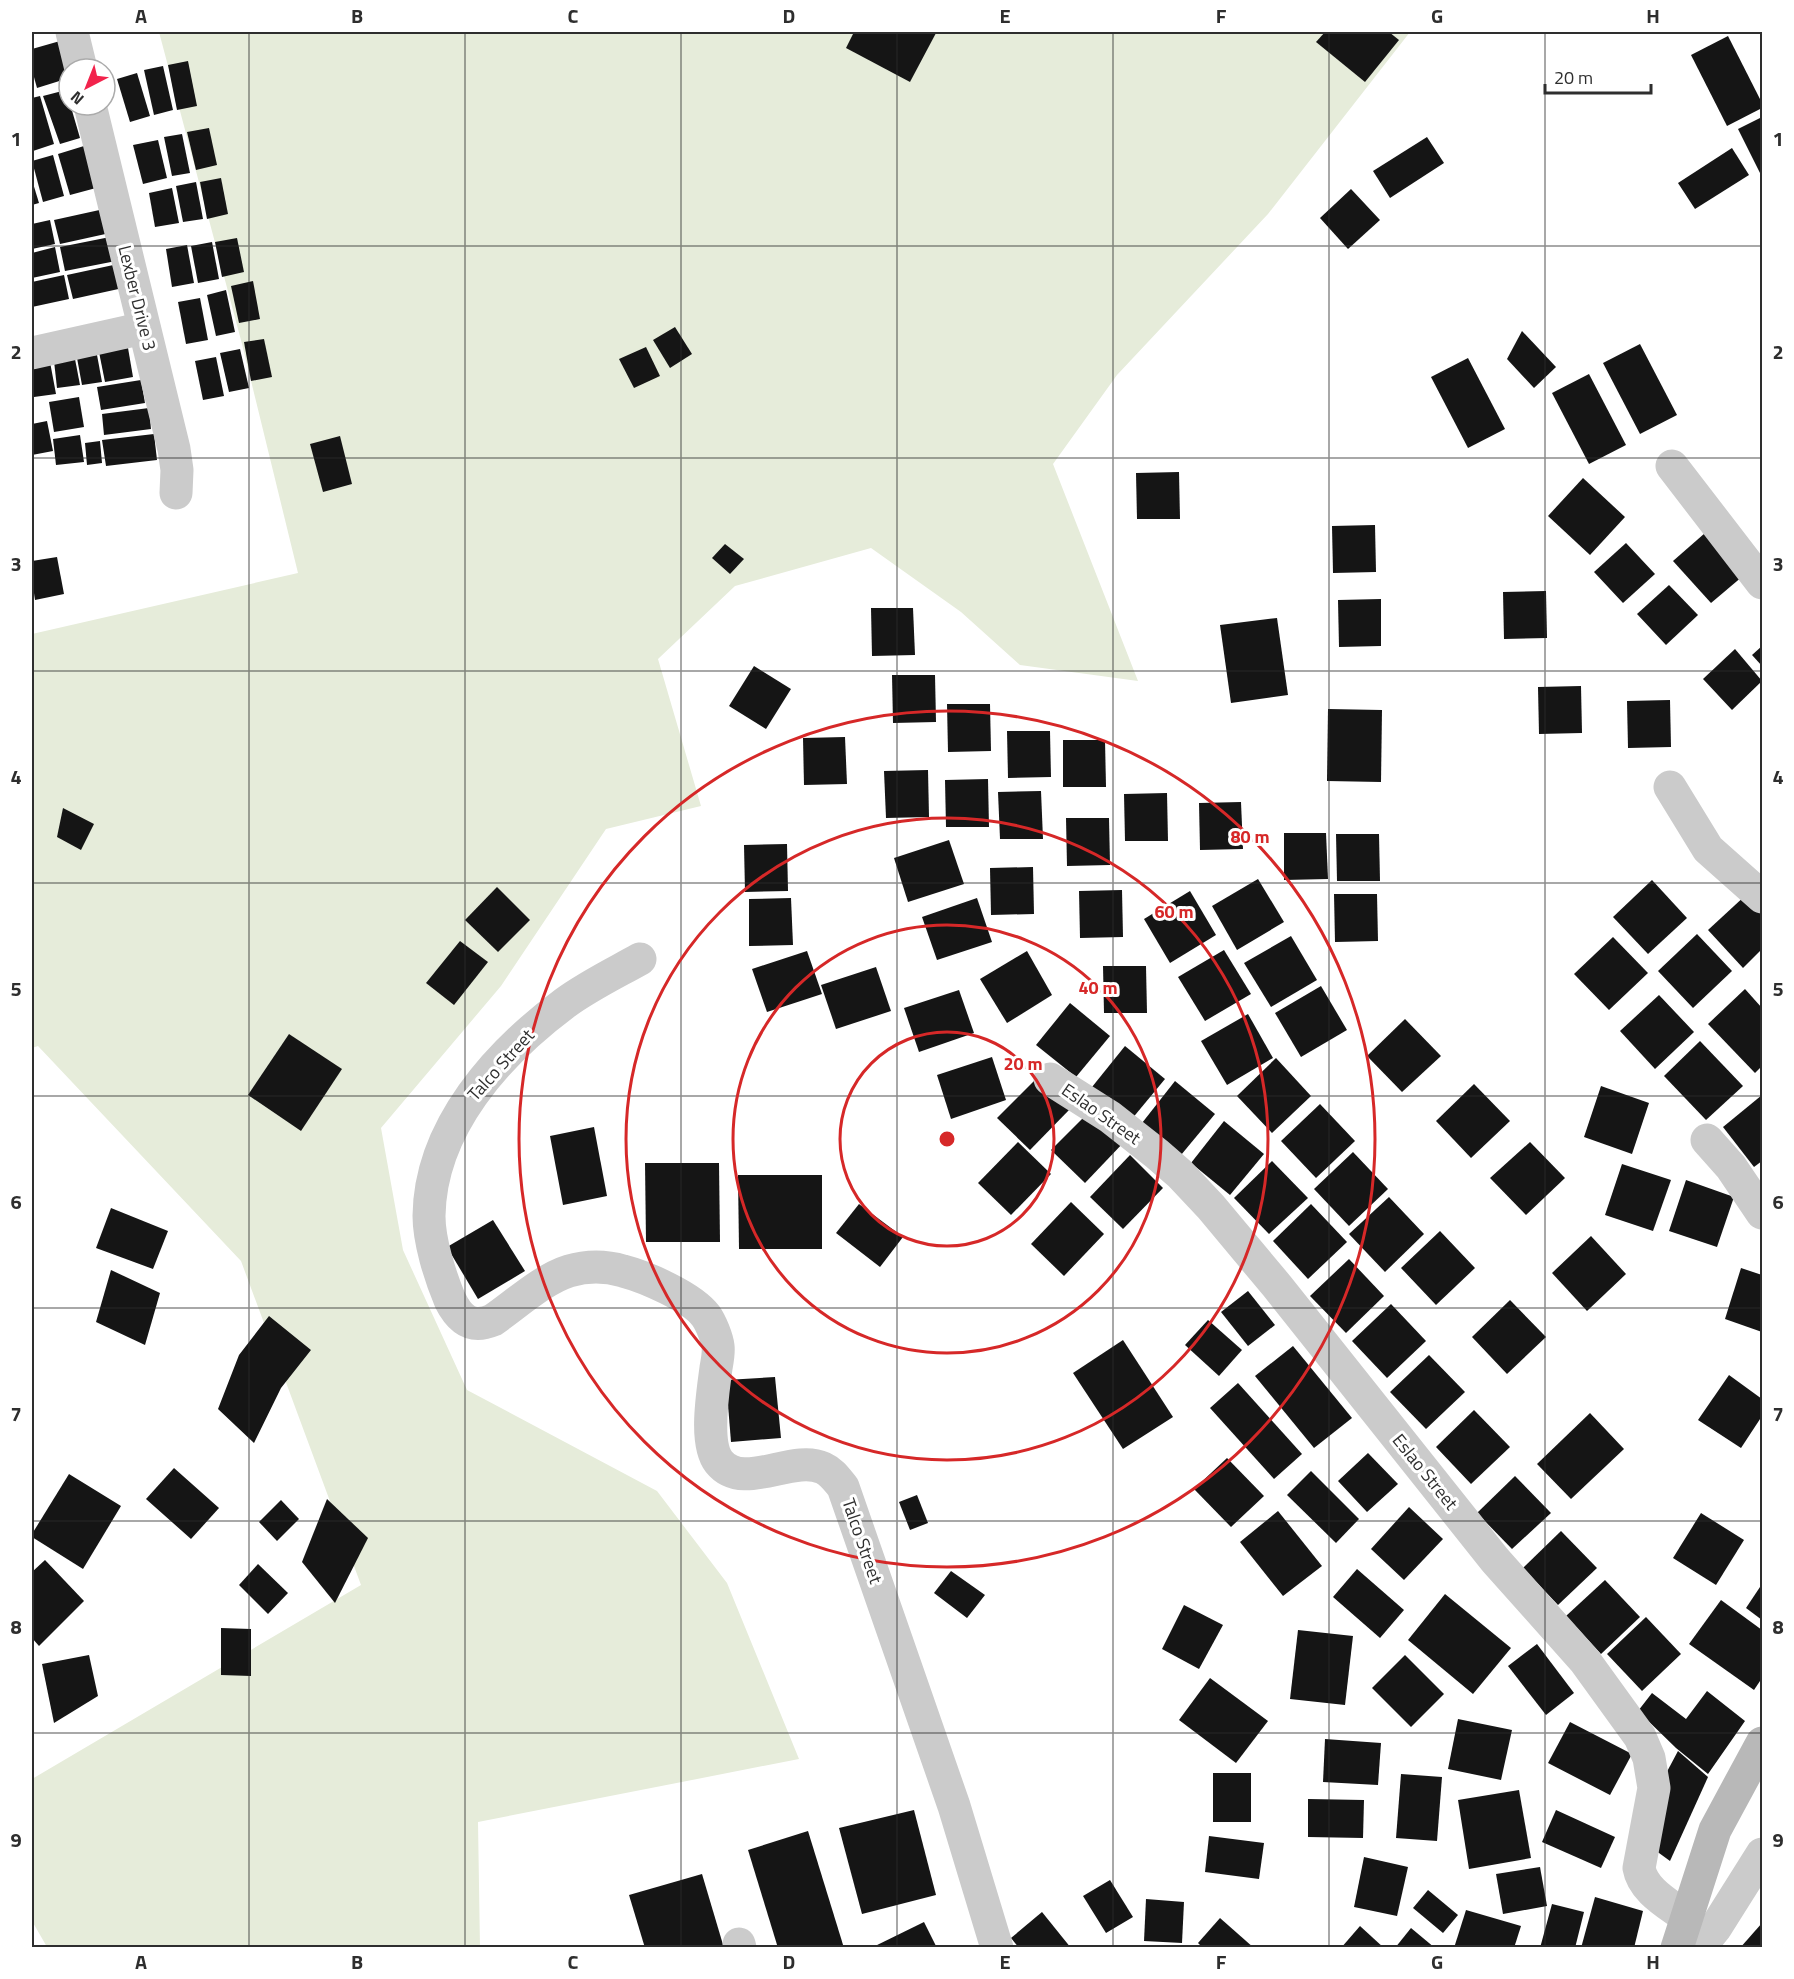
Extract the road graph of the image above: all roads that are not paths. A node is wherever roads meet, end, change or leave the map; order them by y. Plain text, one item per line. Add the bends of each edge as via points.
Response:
1 (72, 32) edge
2 (78, 57) edge
3 (93, 117) edge
4 (144, 328) junction
5 (32, 353) edge
6 (1672, 466) dead end
7 (176, 493) dead end
8 (1762, 583) edge
9 (1670, 786) dead end
10 (1762, 897) edge
11 (640, 959) dead end
12 (1050, 1079) dead end
13 (1707, 1140) dead end
14 (1762, 1213) edge
15 (1762, 1743) edge
16 (1762, 1854) edge
17 (1682, 1932) edge
18 (997, 1947) edge
19 (1699, 1947) edge

1 - 2 street
3 - 4 street, Lexber Drive 3
4 - 5 street
4 - 7 street, Lexber Drive 3 via 174,449
6 - 8 street
9 - 10 street via 1708,849
11 - 18 street, Talco Street via 567,1002 525,1035 479,1085 459,1115 441,1156 431,1191 429,1217 431,1241 450,1299 469,1323 481,1325 555,1276 588,1267 622,1270 678,1293 707,1317 718,1347 710,1412 713,1452 719,1462 740,1475 812,1465 834,1475 843,1487 954,1806
12 - 17 street, Eslao Street via 1157,1154 1211,1207 1495,1560 1585,1661 1640,1737 1649,1758 1654,1788 1639,1868 1641,1877
13 - 14 street
15 - 17 street via 1715,1830
16 - 19 street

